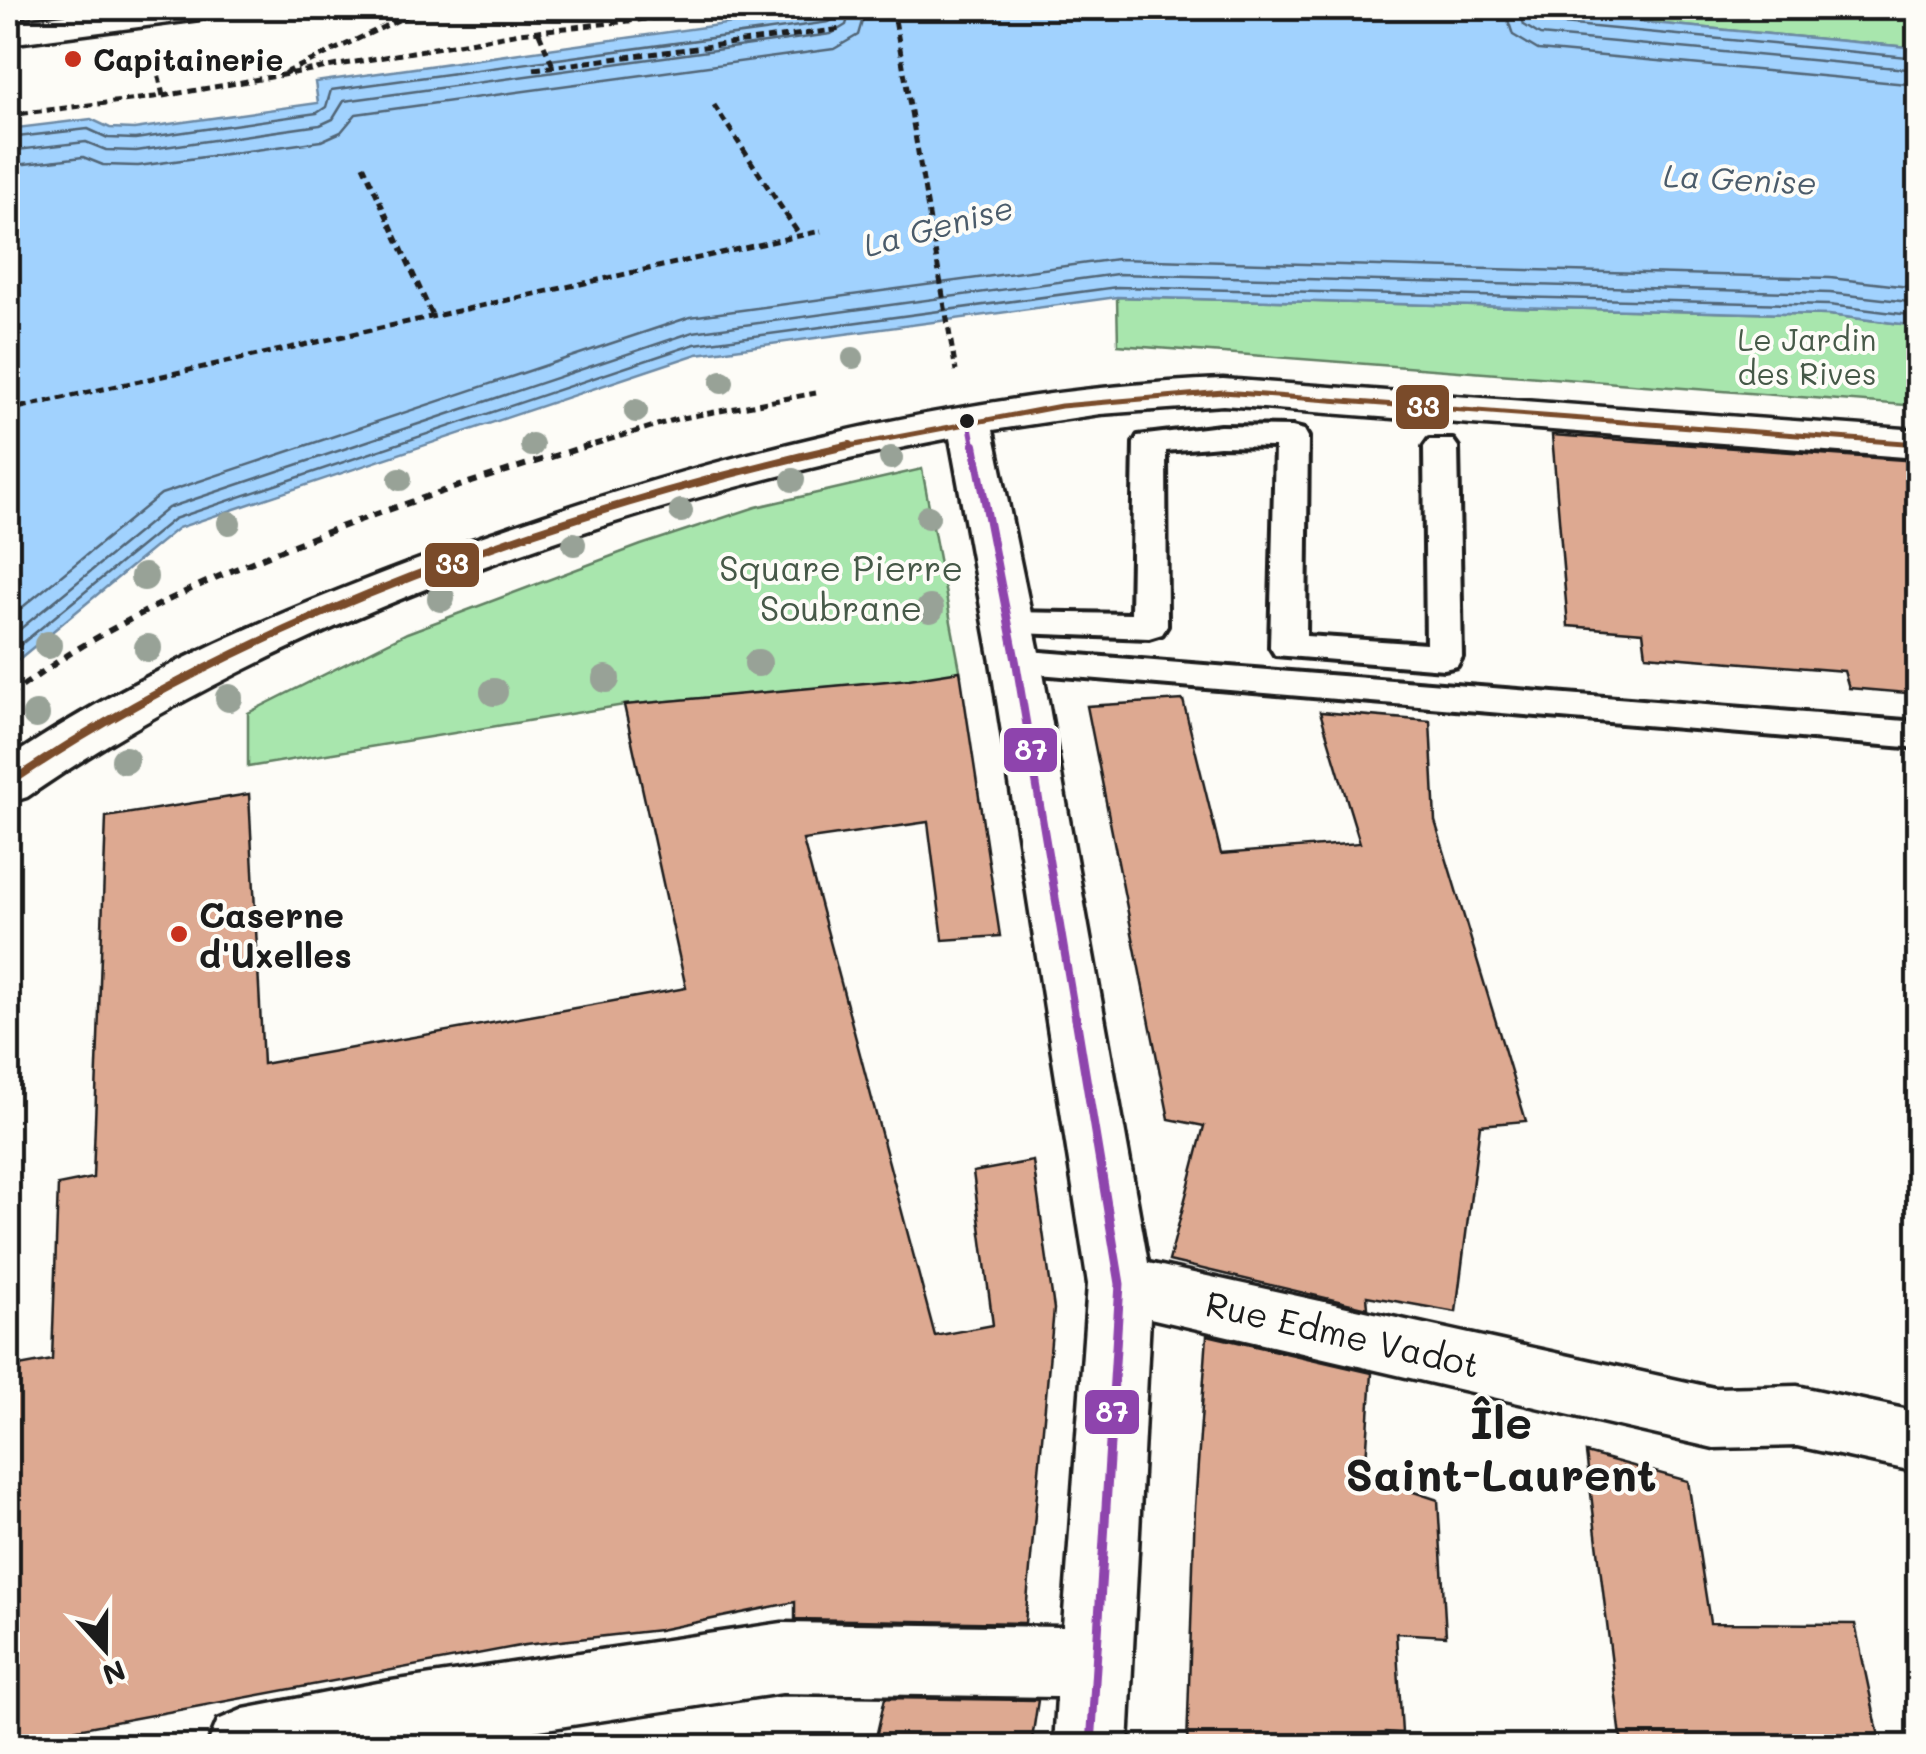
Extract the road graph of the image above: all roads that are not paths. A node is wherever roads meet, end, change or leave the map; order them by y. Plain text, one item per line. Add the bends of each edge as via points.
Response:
1 (200, 8) edge
2 (8, 34) edge
3 (968, 421) junction
4 (1918, 444) edge
5 (1440, 447) dead end
6 (1012, 643) junction
7 (1918, 735) edge
8 (8, 784) edge
9 (1120, 1284) junction
10 (1918, 1442) edge
11 (1094, 1662) junction
12 (244, 1746) edge
13 (1091, 1746) edge

1 - 2 street
3 - 4 street via 1122,396 1223,392
3 - 6 street
3 - 8 street via 755,466 539,531 330,610 198,672
5 - 6 lane via 1444,657 1288,646 1292,437 1150,443 1149,626
6 - 7 lane
6 - 9 street
9 - 10 street, Rue Edme Vadot via 1714,1418 1796,1416
9 - 11 street
11 - 12 street via 782,1658 378,1719
11 - 13 street

